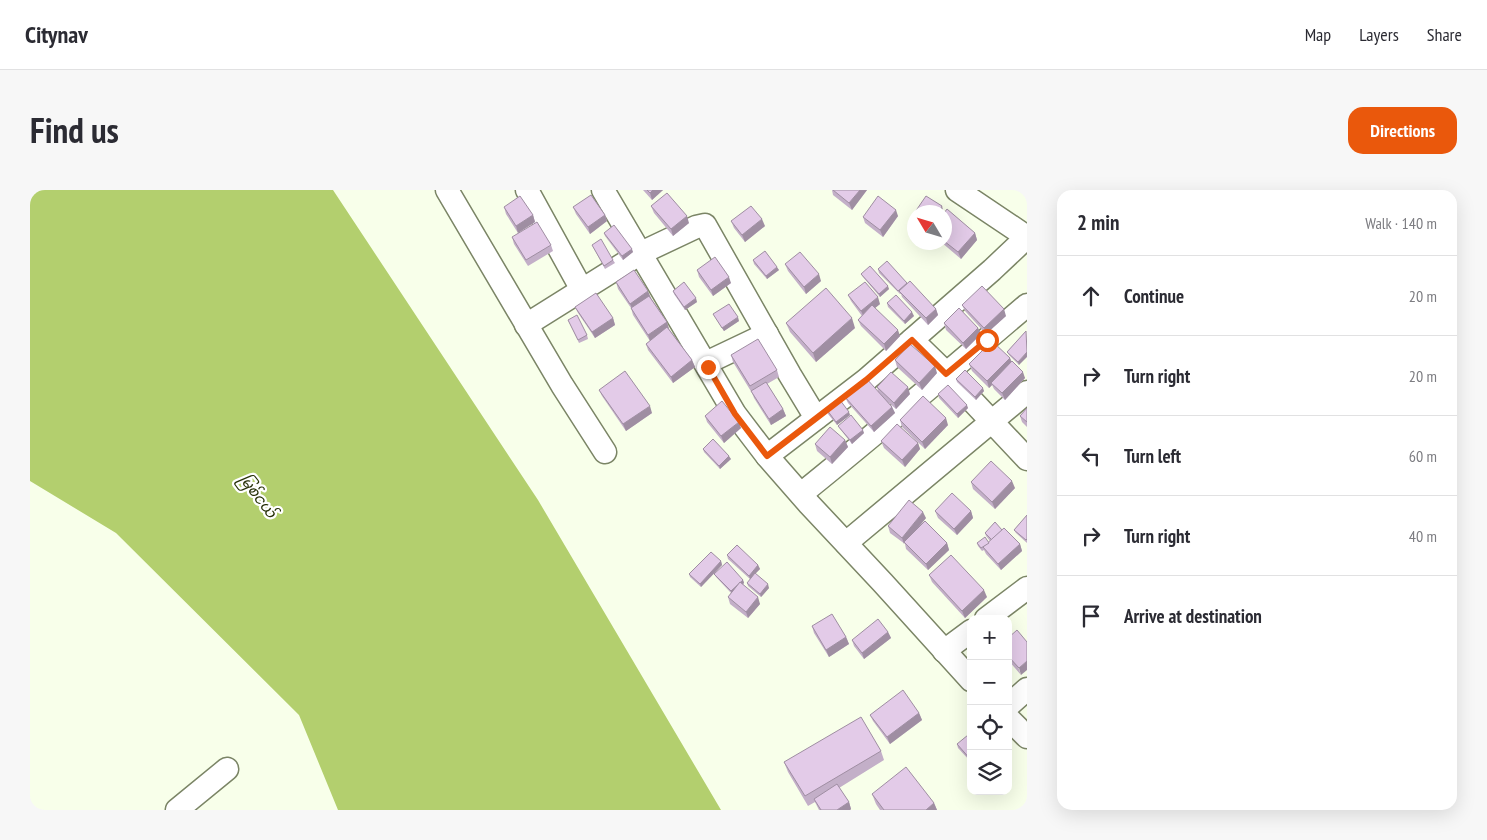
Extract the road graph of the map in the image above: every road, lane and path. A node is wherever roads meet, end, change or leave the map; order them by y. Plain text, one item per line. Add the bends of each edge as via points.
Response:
1 (447, 190) edge
2 (527, 190) edge
3 (603, 190) edge
4 (957, 190) edge
5 (1027, 237) edge
6 (641, 253) junction
7 (582, 290) junction
8 (1027, 305) edge
9 (526, 325) junction
10 (767, 334) junction
11 (912, 340) junction
12 (706, 362) junction
13 (946, 374) junction
14 (1027, 392) edge
15 (816, 418) junction
16 (992, 422) junction
17 (605, 452) dead end
18 (767, 456) junction
19 (1027, 459) edge
20 (801, 494) junction
21 (846, 544) junction
22 (1027, 588) edge
23 (991, 615) edge
24 (967, 633) edge
25 (944, 651) junction
26 (967, 676) edge
27 (1027, 689) edge
28 (1009, 705) edge
29 (1012, 722) edge
30 (1027, 737) edge
31 (227, 768) dead end
32 (177, 810) edge

1 - 9 street
2 - 7 street
3 - 6 street
4 - 5 street
5 - 11 street
6 - 7 street
6 - 10 street via 705,225
6 - 12 street
7 - 9 street
8 - 13 street
9 - 17 street
10 - 12 street
10 - 15 street
11 - 13 street
11 - 15 street
12 - 18 street via 735,414
13 - 16 street
13 - 20 street
14 - 16 street
15 - 18 street
16 - 19 street
16 - 21 street
18 - 20 street
20 - 21 street
21 - 25 street
22 - 23 street
24 - 25 street
25 - 26 street
27 - 28 street
29 - 30 street
31 - 32 street

